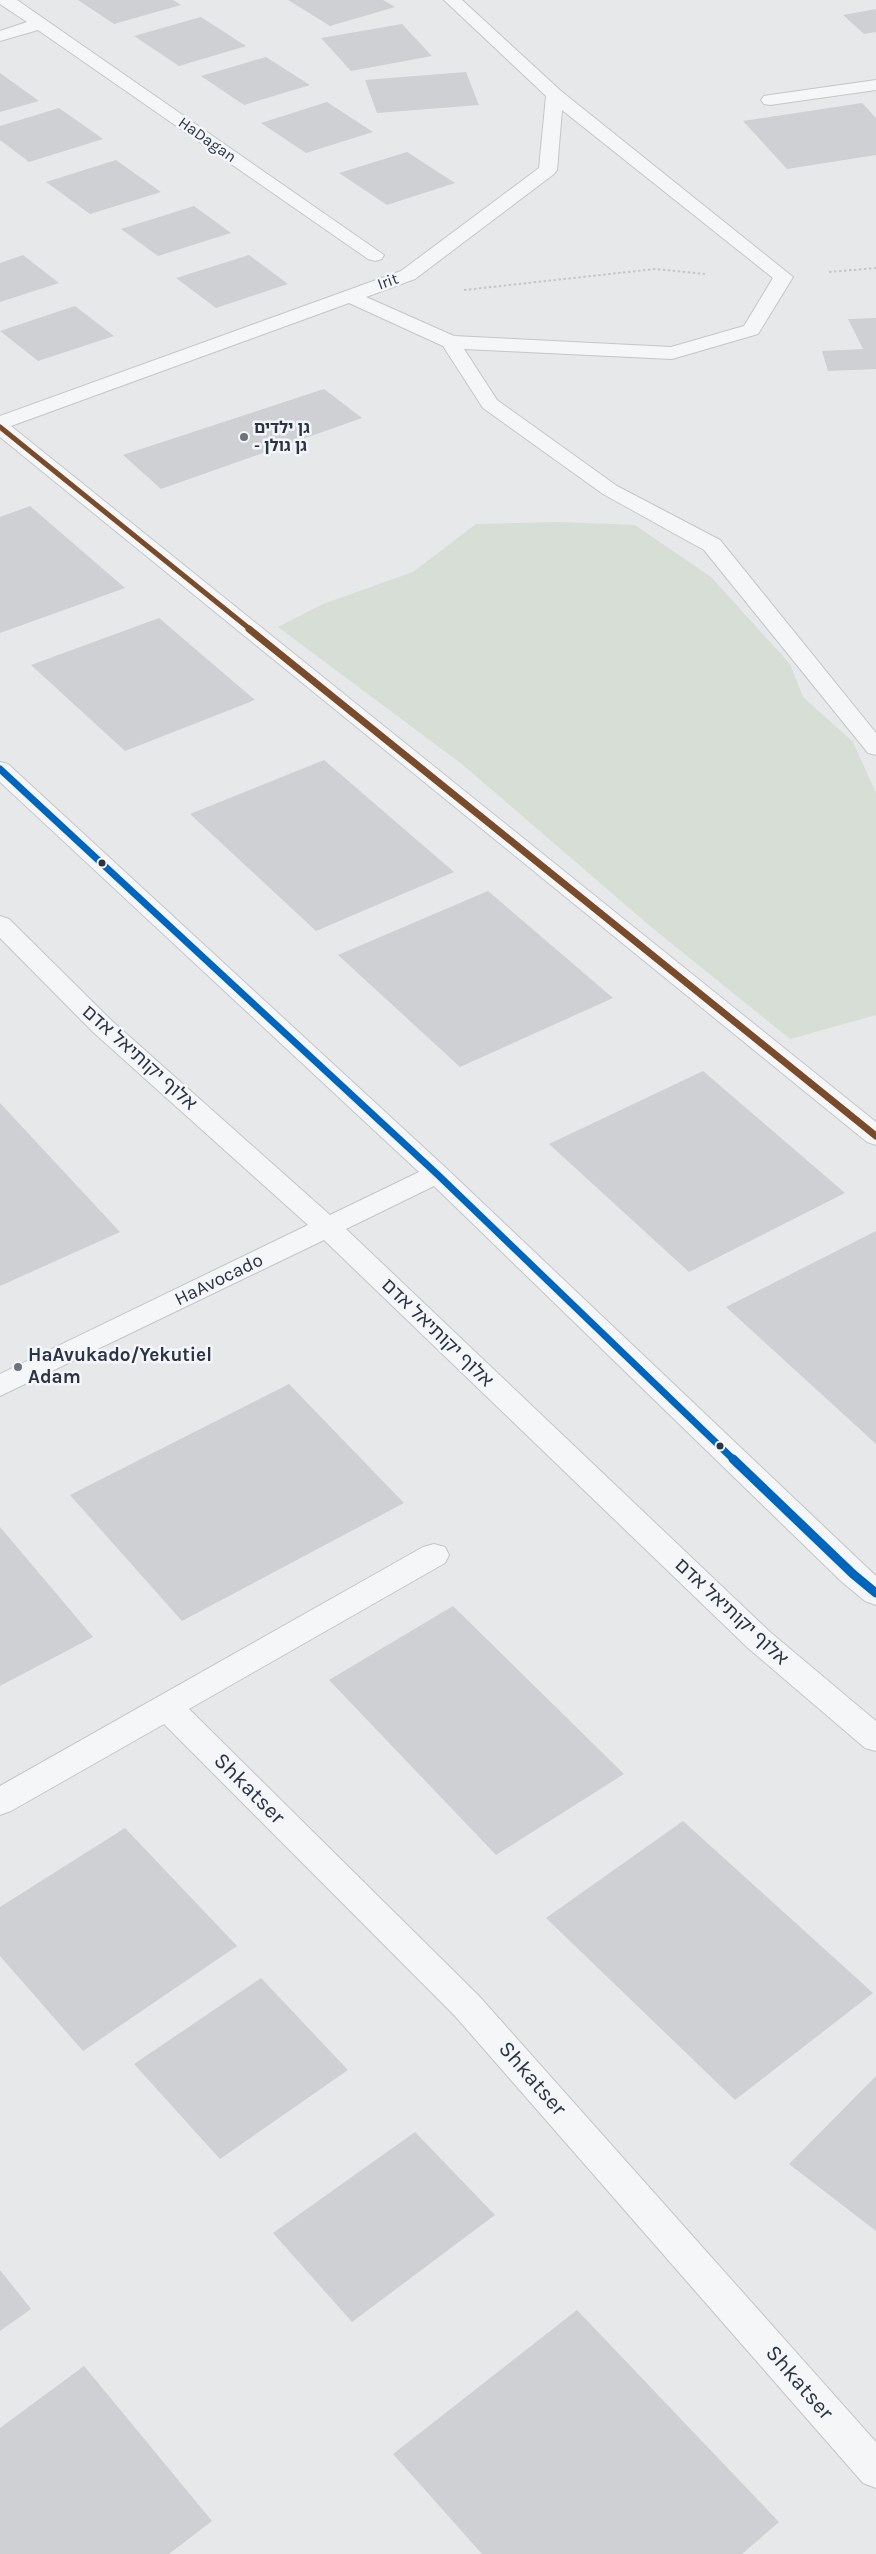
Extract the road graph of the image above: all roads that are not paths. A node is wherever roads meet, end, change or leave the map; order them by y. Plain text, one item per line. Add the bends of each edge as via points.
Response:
1 (6, 0) edge
2 (452, 0) edge
3 (40, 24) junction
4 (0, 36) edge
5 (876, 85) edge
6 (555, 95) junction
7 (770, 100) dead end
8 (375, 255) dead end
9 (349, 296) junction
10 (450, 342) junction
11 (0, 423) edge
12 (0, 427) edge
13 (876, 748) edge
14 (0, 768) edge
15 (0, 924) edge
16 (876, 1136) edge
17 (437, 1174) junction
18 (327, 1228) junction
19 (0, 1386) edge
20 (434, 1555) dead end
21 (876, 1593) edge
22 (167, 1707) junction
23 (876, 1739) edge
24 (0, 1802) edge
25 (876, 2470) edge

1 - 3 street, HaDagan
2 - 6 street
3 - 4 street
3 - 8 street, HaDagan
5 - 7 street
6 - 9 street, Irit via 548,170 408,275
6 - 10 street via 783,277 751,330 672,353
9 - 10 street
9 - 11 street, Irit
10 - 13 street via 490,404 610,490 712,545
12 - 16 street
14 - 17 street
15 - 18 street, אלוף יקותיאל אדם via 102,1026
17 - 18 street, HaAvocado
17 - 21 street
18 - 19 street, HaAvocado
18 - 23 street, אלוף יקותיאל אדם via 759,1640
20 - 22 street
22 - 24 street
22 - 25 street, Shkatser via 468,2006

